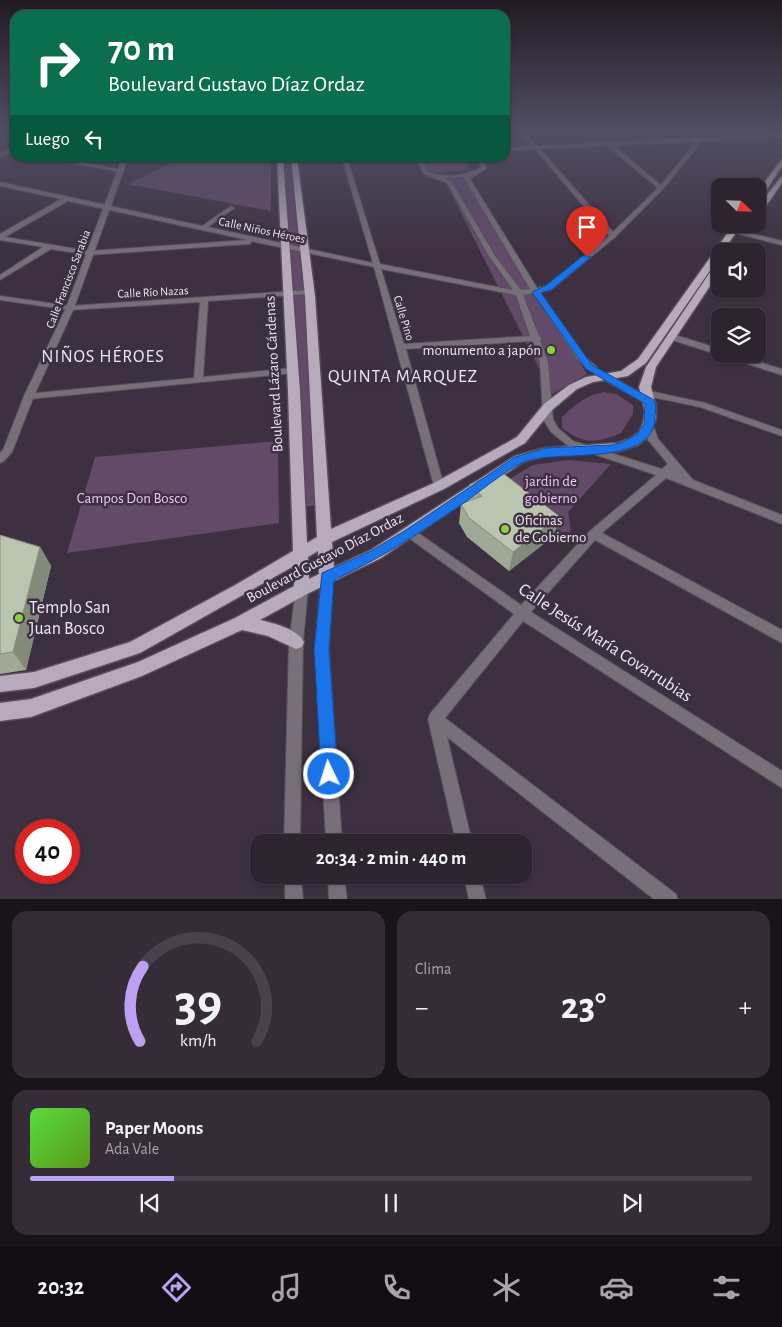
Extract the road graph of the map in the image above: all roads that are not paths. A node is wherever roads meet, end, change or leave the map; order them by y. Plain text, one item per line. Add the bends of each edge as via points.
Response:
1 (120, 171) edge
2 (281, 171) edge
3 (295, 171) edge
4 (349, 171) edge
5 (425, 171) edge
6 (480, 171) edge
7 (557, 171) edge
8 (641, 171) edge
9 (675, 171) edge
10 (775, 171) edge
11 (473, 176) junction
12 (435, 177) junction
13 (782, 178) edge
14 (0, 184) edge
15 (766, 184) edge
16 (661, 188) junction
17 (66, 199) junction
18 (766, 200) edge
19 (107, 208) junction
20 (231, 208) dead end
21 (202, 229) junction
22 (735, 233) edge
23 (753, 233) edge
24 (613, 236) junction
25 (0, 238) edge
26 (263, 241) junction
27 (782, 243) edge
28 (50, 246) junction
29 (285, 246) junction
30 (304, 250) junction
31 (88, 253) junction
32 (377, 266) junction
33 (0, 278) edge
34 (711, 278) edge
35 (308, 292) junction
36 (536, 292) junction
37 (519, 293) junction
38 (288, 294) junction
39 (0, 298) edge
40 (204, 300) junction
41 (70, 308) junction
42 (672, 337) junction
43 (537, 338) junction
44 (401, 347) junction
45 (711, 349) edge
46 (754, 363) edge
47 (292, 371) junction
48 (782, 372) edge
49 (604, 377) junction
50 (198, 380) junction
51 (29, 396) junction
52 (648, 398) junction
53 (548, 406) junction
54 (649, 424) junction
55 (782, 433) edge
56 (592, 449) junction
57 (0, 459) edge
58 (674, 464) junction
59 (664, 473) junction
60 (690, 482) junction
61 (438, 486) junction
62 (782, 520) edge
63 (410, 533) junction
64 (594, 534) junction
65 (325, 539) junction
66 (300, 555) junction
67 (327, 577) junction
68 (302, 589) junction
69 (522, 613) junction
70 (241, 623) junction
71 (782, 637) edge
72 (296, 642) junction
73 (0, 684) edge
74 (0, 712) edge
75 (435, 719) junction
76 (782, 780) edge
77 (292, 834) edge
78 (334, 834) edge
79 (462, 834) edge
80 (293, 884) edge
81 (337, 884) edge
82 (474, 884) edge
83 (294, 899) edge
84 (338, 899) edge
85 (478, 899) edge
86 (669, 899) edge

1 - 19 street, Calle Francisco Sarabia
2 - 29 main road, Boulevard Lázaro Cárdenas
3 - 30 main road
4 - 32 street, Calle Pino
5 - 12 street
6 - 11 street
7 - 24 street
8 - 16 street
9 - 16 street
10 - 15 main road
11 - 12 street
11 - 36 street via 467,178
12 - 37 street via 449,182 492,256
13 - 18 main road
14 - 17 street, Calle Niños Héroes
16 - 24 street
17 - 19 street, Calle Niños Héroes
17 - 25 street
19 - 21 street, Calle Niños Héroes
19 - 31 street, Calle Francisco Sarabia
20 - 21 street
21 - 26 street, Calle Niños Héroes
22 - 49 main road, Boulevard Gustavo Díaz Ordaz via 642,361 624,374
23 - 27 street
24 - 36 street via 548,288
25 - 28 street
26 - 29 street, Calle Niños Héroes
26 - 31 street
28 - 31 street
28 - 33 street
29 - 30 street, Calle Niños Héroes
29 - 38 main road, Boulevard Lázaro Cárdenas
30 - 32 street, Calle Niños Héroes
30 - 35 main road
31 - 41 street, Calle Francisco Sarabia
32 - 37 street, Calle Niños Héroes
32 - 44 street, Calle Pino
34 - 42 main road
35 - 38 street, Calle Río Nazas
35 - 65 main road
36 - 37 street, Calle Niños Héroes
36 - 49 street via 589,367
37 - 43 street
38 - 40 street, Calle Río Nazas
38 - 47 main road, Boulevard Lázaro Cárdenas
39 - 41 street, Calle Río Nazas
40 - 41 street, Calle Río Nazas
40 - 50 street
41 - 51 street, Calle Francisco Sarabia
42 - 45 street
42 - 52 main road via 646,379
43 - 44 street
43 - 53 street via 544,362
44 - 61 street, Calle Pino
46 - 48 street
47 - 50 street
47 - 66 main road, Boulevard Lázaro Cárdenas
49 - 52 street
49 - 53 main road, Boulevard Gustavo Díaz Ordaz via 573,387
50 - 51 street
51 - 57 street, Calle Francisco Sarabia via 7,452
52 - 54 main road
52 - 55 street via 702,405
53 - 56 street via 548,419 554,430 570,443
53 - 61 main road, Boulevard Gustavo Díaz Ordaz via 521,440
54 - 56 main road, Boulevard Gustavo Díaz Ordaz via 641,436 627,445
54 - 58 street via 653,440
56 - 59 street
56 - 63 main road, Boulevard Gustavo Díaz Ordaz via 546,452 520,459
58 - 59 street
58 - 60 street
59 - 60 street
59 - 64 street
60 - 62 street
61 - 65 main road, Boulevard Gustavo Díaz Ordaz
63 - 67 main road, Boulevard Gustavo Díaz Ordaz via 376,554
63 - 69 street, Calle Jesús María Covarrubias
64 - 69 street
64 - 71 street
65 - 66 main road, Boulevard Gustavo Díaz Ordaz
65 - 67 main road
66 - 68 main road, Boulevard Lázaro Cárdenas
66 - 73 main road, Boulevard Gustavo Díaz Ordaz via 134,648 34,680
67 - 68 main road, Boulevard Gustavo Díaz Ordaz
67 - 78 street via 322,649
68 - 70 main road, Boulevard Gustavo Díaz Ordaz
68 - 72 street
69 - 75 street
69 - 76 street, Calle Jesús María Covarrubias
70 - 72 main road via 271,630
70 - 74 main road, Boulevard Gustavo Díaz Ordaz via 142,668 31,708
72 - 77 street
75 - 79 street
75 - 86 street
80 - 83 street
81 - 84 street
82 - 85 street

